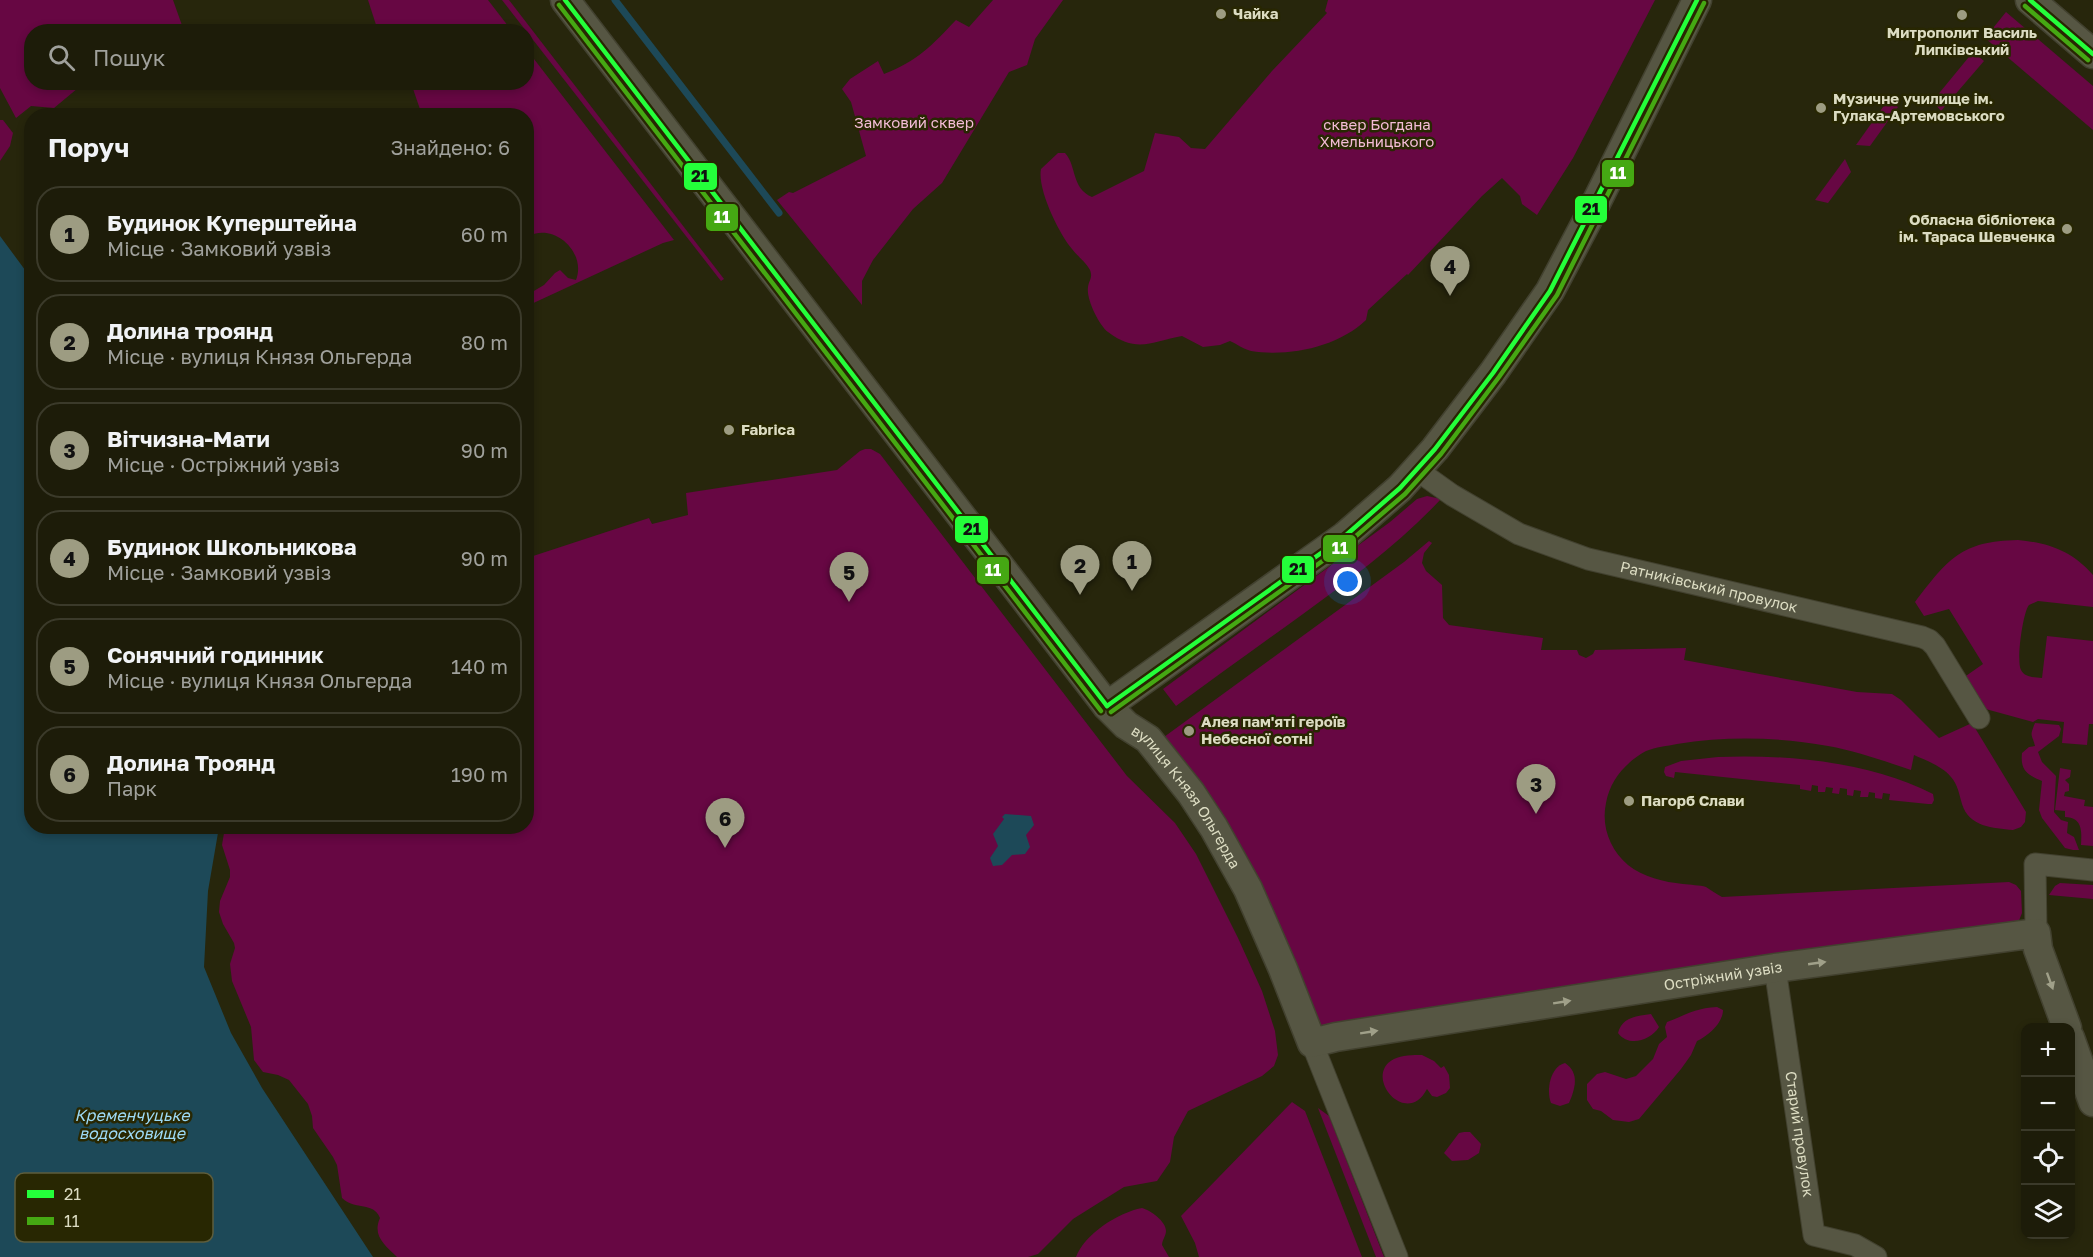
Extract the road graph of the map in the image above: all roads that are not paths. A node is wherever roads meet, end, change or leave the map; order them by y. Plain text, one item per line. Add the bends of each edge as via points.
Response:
1 (565, 0) edge
2 (1697, 0) edge
3 (2030, 0) edge
4 (2093, 54) edge
5 (1417, 470) junction
6 (1107, 706) junction
7 (1979, 718) dead end
8 (2093, 870) edge
9 (2036, 933) junction
10 (1775, 968) junction
11 (2065, 1023) edge
12 (1312, 1043) junction
13 (2075, 1052) edge
14 (2093, 1102) edge
15 (1397, 1257) edge
16 (1876, 1257) edge

1 - 6 main road, вулиця Князя Ольгерда
2 - 5 main road via 1550,291
3 - 4 main road
5 - 6 main road via 1345,536
5 - 7 street, Ратниківський провулок via 1519,534 1588,560 1929,640
6 - 12 main road, вулиця Князя Ольгерда via 1126,725 1149,739 1214,828 1248,889
8 - 9 street via 2035,864
10 -> 9 main road, Остріжний узвіз
9 -> 11 main road
12 -> 10 main road, Остріжний узвіз
10 - 16 street, Старий провулок via 1814,1235 1855,1245
12 - 15 street, вулиця Князя Ольгерда
13 - 14 main road

